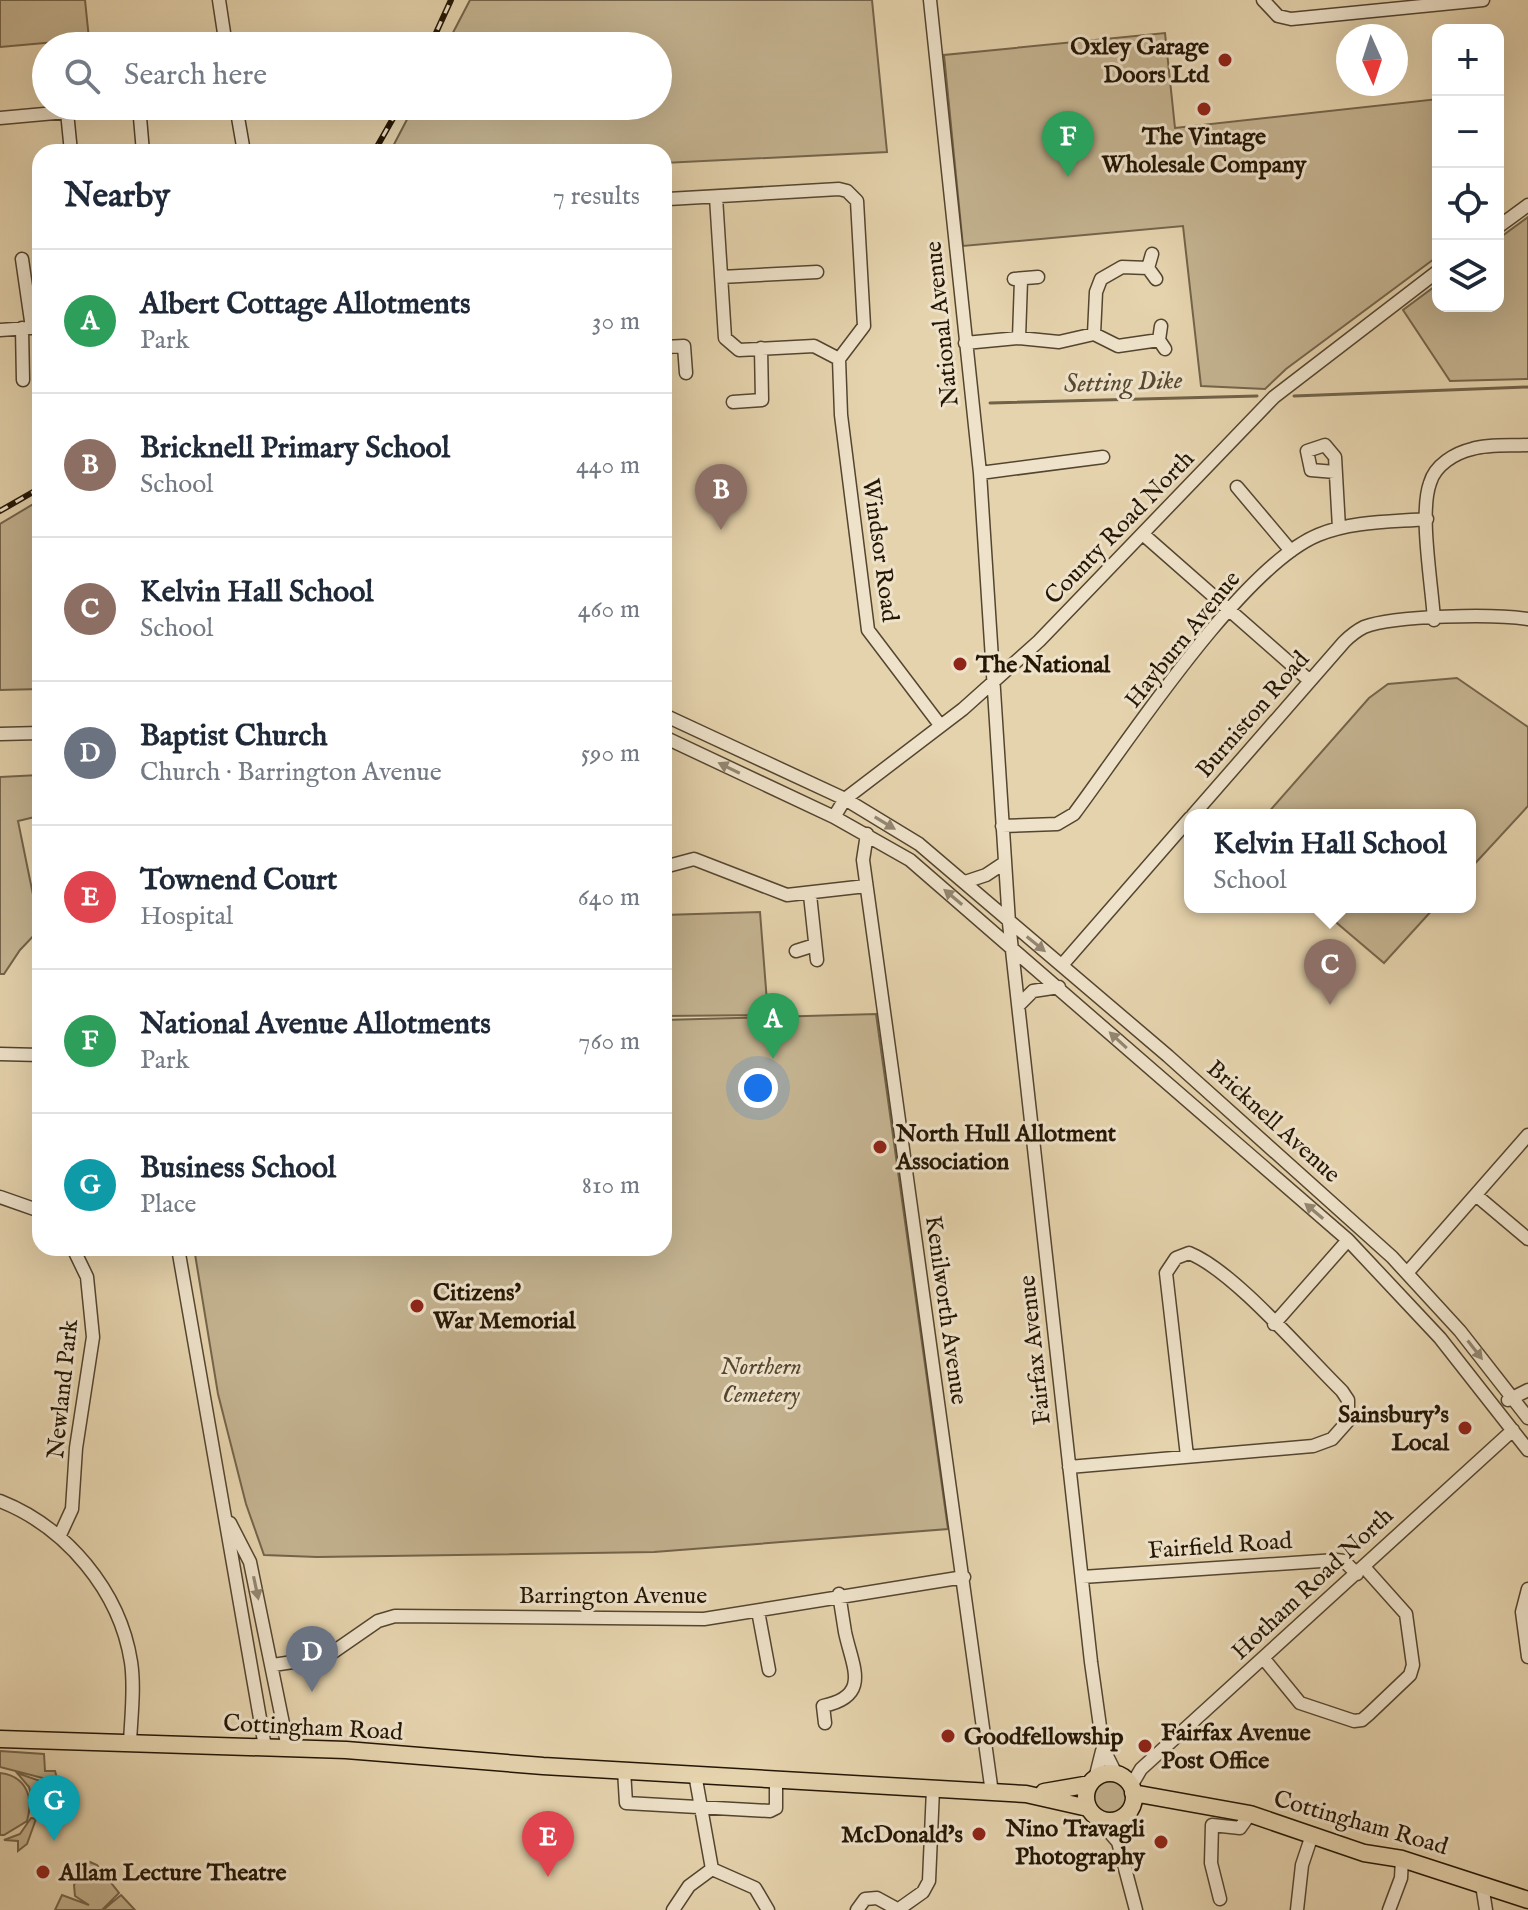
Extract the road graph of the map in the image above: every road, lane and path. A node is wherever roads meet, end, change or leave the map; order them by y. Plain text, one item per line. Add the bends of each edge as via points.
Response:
1 (219, 0) edge
2 (930, 0) edge
3 (1263, 0) edge
4 (1483, 0) edge
5 (224, 32) edge
6 (32, 115) edge
7 (0, 118) edge
8 (68, 120) edge
9 (140, 120) edge
10 (238, 120) edge
11 (70, 144) edge
12 (142, 144) edge
13 (243, 144) edge
14 (716, 197) junction
15 (672, 199) edge
16 (1528, 205) edge
17 (1504, 223) edge
18 (1152, 254) dead end
19 (22, 259) dead end
20 (817, 272) dead end
21 (1432, 276) edge
22 (721, 277) junction
23 (1038, 277) dead end
24 (31, 328) edge
25 (0, 330) edge
26 (1094, 334) junction
27 (1019, 338) junction
28 (1162, 338) dead end
29 (965, 343) junction
30 (672, 347) edge
31 (761, 348) junction
32 (839, 359) junction
33 (686, 373) dead end
34 (23, 380) dead end
35 (733, 402) dead end
36 (1528, 445) edge
37 (1103, 457) dead end
38 (1335, 472) dead end
39 (980, 473) junction
40 (1237, 487) dead end
41 (1427, 519) junction
42 (1339, 528) junction
43 (1145, 536) junction
44 (1291, 551) junction
45 (1229, 612) junction
46 (1528, 619) edge
47 (1434, 620) junction
48 (993, 644) junction
49 (1013, 664) junction
50 (995, 679) junction
51 (1310, 681) junction
52 (672, 719) edge
53 (940, 725) junction
54 (32, 733) edge
55 (0, 734) edge
56 (672, 741) edge
57 (806, 781) junction
58 (845, 799) junction
59 (798, 801) junction
60 (1198, 809) edge
61 (834, 817) junction
62 (1184, 825) edge
63 (1002, 826) junction
64 (867, 834) junction
65 (919, 844) junction
66 (910, 860) junction
67 (672, 861) edge
68 (1004, 863) junction
69 (965, 882) junction
70 (866, 886) junction
71 (810, 895) junction
72 (1009, 923) junction
73 (815, 945) junction
74 (1012, 948) junction
75 (796, 951) dead end
76 (817, 960) dead end
77 (1062, 965) junction
78 (1059, 987) junction
79 (1019, 1005) junction
80 (0, 1054) edge
81 (32, 1055) edge
82 (1528, 1135) edge
83 (1293, 1169) junction
84 (1281, 1183) junction
85 (1477, 1196) junction
86 (0, 1197) edge
87 (32, 1208) edge
88 (1528, 1239) edge
89 (1348, 1240) junction
90 (77, 1256) edge
91 (179, 1256) edge
92 (1407, 1273) junction
93 (1274, 1324) junction
94 (1528, 1390) edge
95 (1512, 1397) junction
96 (1496, 1409) junction
97 (1528, 1418) edge
98 (1513, 1430) junction
99 (1527, 1447) edge
100 (1187, 1456) junction
101 (1069, 1467) junction
102 (0, 1501) edge
103 (227, 1516) junction
104 (60, 1535) junction
105 (1360, 1570) junction
106 (964, 1577) junction
107 (1082, 1577) junction
108 (1528, 1589) edge
109 (839, 1594) junction
110 (758, 1611) junction
111 (1528, 1657) edge
112 (1264, 1659) junction
113 (273, 1665) junction
114 (769, 1670) dead end
115 (825, 1723) dead end
116 (0, 1739) edge
117 (130, 1743) junction
118 (265, 1747) junction
119 (288, 1748) junction
120 (1103, 1748) junction
121 (624, 1770) junction
122 (695, 1774) junction
123 (776, 1780) junction
124 (1092, 1782) junction
125 (933, 1789) junction
126 (992, 1793) junction
127 (1126, 1793) junction
128 (1026, 1794) junction
129 (699, 1808) junction
130 (1093, 1813) junction
131 (1250, 1814) junction
132 (1312, 1835) junction
133 (1118, 1842) junction
134 (1402, 1859) junction
135 (712, 1869) junction
136 (1482, 1885) junction
137 (1528, 1898) edge
138 (1220, 1899) dead end
139 (673, 1910) edge
140 (768, 1910) edge
141 (857, 1910) edge
142 (899, 1910) edge
143 (1136, 1910) edge
144 (1297, 1910) edge
145 (1389, 1910) edge
146 (1486, 1910) edge

1 - 5 street
2 - 29 street, National Avenue
3 - 4 street via 1278,16 1291,19
6 - 7 street
8 - 11 street
9 - 12 street
10 - 13 street
14 - 15 street
14 - 22 street
14 - 32 street via 839,189 860,193 864,326
16 - 17 street
18 - 26 street via 1152,274 1122,267 1101,279
19 - 24 street
20 - 22 street
21 - 43 street, County Road North via 1274,397
22 - 31 street via 725,338 739,350
23 - 27 street via 1018,279
24 - 25 street
24 - 34 street
26 - 27 street via 1059,342
26 - 28 street via 1118,346
27 - 29 street
29 - 39 street, National Avenue
30 - 33 street via 684,346
31 - 32 street via 814,346
31 - 35 street via 762,400
32 - 53 street, Windsor Road via 868,630
36 - 41 street via 1455,454 1430,480
37 - 39 street
38 - 42 street
39 - 48 street, National Avenue
40 - 44 street
41 - 42 street, Hayburn Avenue
41 - 47 street
42 - 44 street, Hayburn Avenue
43 - 45 street
43 - 49 street, County Road North
44 - 45 street, Hayburn Avenue
45 - 51 street
45 - 63 street, Hayburn Avenue via 1074,814 1057,824
46 - 47 street
47 - 51 street, Burniston Road via 1363,628
48 - 49 street
48 - 50 street, National Avenue
49 - 50 street, County Road North
50 - 53 street, County Road North
50 - 63 street, National Avenue
51 - 60 street, Burniston Road
52 - 57 street, Bricknell Avenue
53 - 58 street, County Road North
54 - 55 street
59 -> 56 street, Bricknell Avenue
57 - 58 street, Bricknell Avenue
57 - 59 street
58 - 61 street, County Road North
58 -> 65 street, Bricknell Avenue
59 - 61 street, Bricknell Avenue
61 - 64 street, Bricknell Avenue
62 - 77 street, Burniston Road
63 - 68 street, National Avenue
64 - 66 street, Bricknell Avenue
64 - 70 street, Kenilworth Avenue
65 - 66 street
65 - 69 street, Bricknell Avenue
74 -> 66 street, Bricknell Avenue
67 - 71 street via 684,852 787,895
68 - 69 street
68 - 72 street, National Avenue
69 - 72 street, Bricknell Avenue
70 - 71 street
70 - 106 street, Kenilworth Avenue
71 - 73 street
72 - 74 street, National Avenue
72 -> 77 street, Bricknell Avenue
73 - 75 street
73 - 76 street
74 - 78 street, Bricknell Avenue
74 - 79 street, Fairfax Avenue
77 - 83 street, Bricknell Avenue
78 - 79 street via 1033,991
84 -> 78 street, Bricknell Avenue
79 - 101 street, Fairfax Avenue
80 - 81 street
82 - 85 street
83 - 84 street
83 - 92 street, Bricknell Avenue
89 -> 84 street, Bricknell Avenue
85 - 88 street
85 - 92 street
86 - 87 street
89 - 93 street
89 - 96 street, Bricknell Avenue via 1430,1327
90 - 104 street, Newland Park via 87,1277 93,1337 72,1509
91 - 103 street
92 -> 95 street, Bricknell Avenue
93 - 100 street via 1342,1391 1348,1400 1348,1421 1332,1439 1313,1446
93 - 100 street via 1206,1260 1189,1253 1168,1268
94 - 95 street
95 - 96 street
95 - 97 street, Bricknell Avenue
96 - 98 street, Bricknell Avenue
98 - 99 street, Bricknell Avenue
98 - 105 street, Hotham Road North
100 - 101 street
101 - 107 street, Fairfax Avenue
102 - 104 street
103 -> 113 street via 250,1562
103 - 118 street
104 - 117 street via 112,1602 127,1646
105 - 107 street, Fairfield Road via 1336,1560
105 - 112 street, Hotham Road North
105 - 112 street via 1406,1614 1413,1665 1410,1675 1369,1714 1354,1721 1300,1703
106 - 109 street, Barrington Avenue
106 - 126 street, Kenilworth Avenue
107 - 120 street, Fairfax Avenue
108 - 111 street via 1522,1612
109 - 110 street, Barrington Avenue
109 - 115 street via 857,1679 841,1702 823,1706
110 - 113 street, Barrington Avenue via 685,1620 395,1616 378,1621 326,1657
110 - 114 street
112 - 127 street, Hotham Road North via 1141,1769
113 - 119 street
116 - 117 main road, Cottingham Road
117 - 118 main road, Cottingham Road
118 - 119 main road, Cottingham Road
119 - 121 main road, Cottingham Road
120 - 124 street, Fairfax Avenue
120 - 127 street, Fairfax Avenue
121 - 122 main road, Cottingham Road
121 - 129 street via 626,1803
122 - 123 main road, Cottingham Road
122 - 129 street
123 - 125 main road, Cottingham Road
123 - 129 street via 776,1808 770,1811
124 - 127 main road, Cottingham Road
124 - 128 main road, Cottingham Road
124 - 130 main road via 1086,1796
125 - 126 main road, Cottingham Road
125 - 142 street via 929,1881
126 - 128 main road, Cottingham Road
127 - 130 main road, Cottingham Road via 1111,1821
127 - 131 main road, Cottingham Road
127 - 133 street
128 - 130 main road, Cottingham Road
129 - 135 street
130 - 133 street
131 - 132 main road, Cottingham Road
131 - 138 street via 1240,1828 1212,1825 1211,1863
132 - 134 main road, Cottingham Road
132 - 144 street
133 - 143 street
134 - 136 main road, Cottingham Road
134 - 145 street
135 - 139 street via 689,1886
135 - 140 street via 755,1888
136 - 137 main road, Cottingham Road
136 - 146 street
141 - 142 street via 865,1899 877,1898

